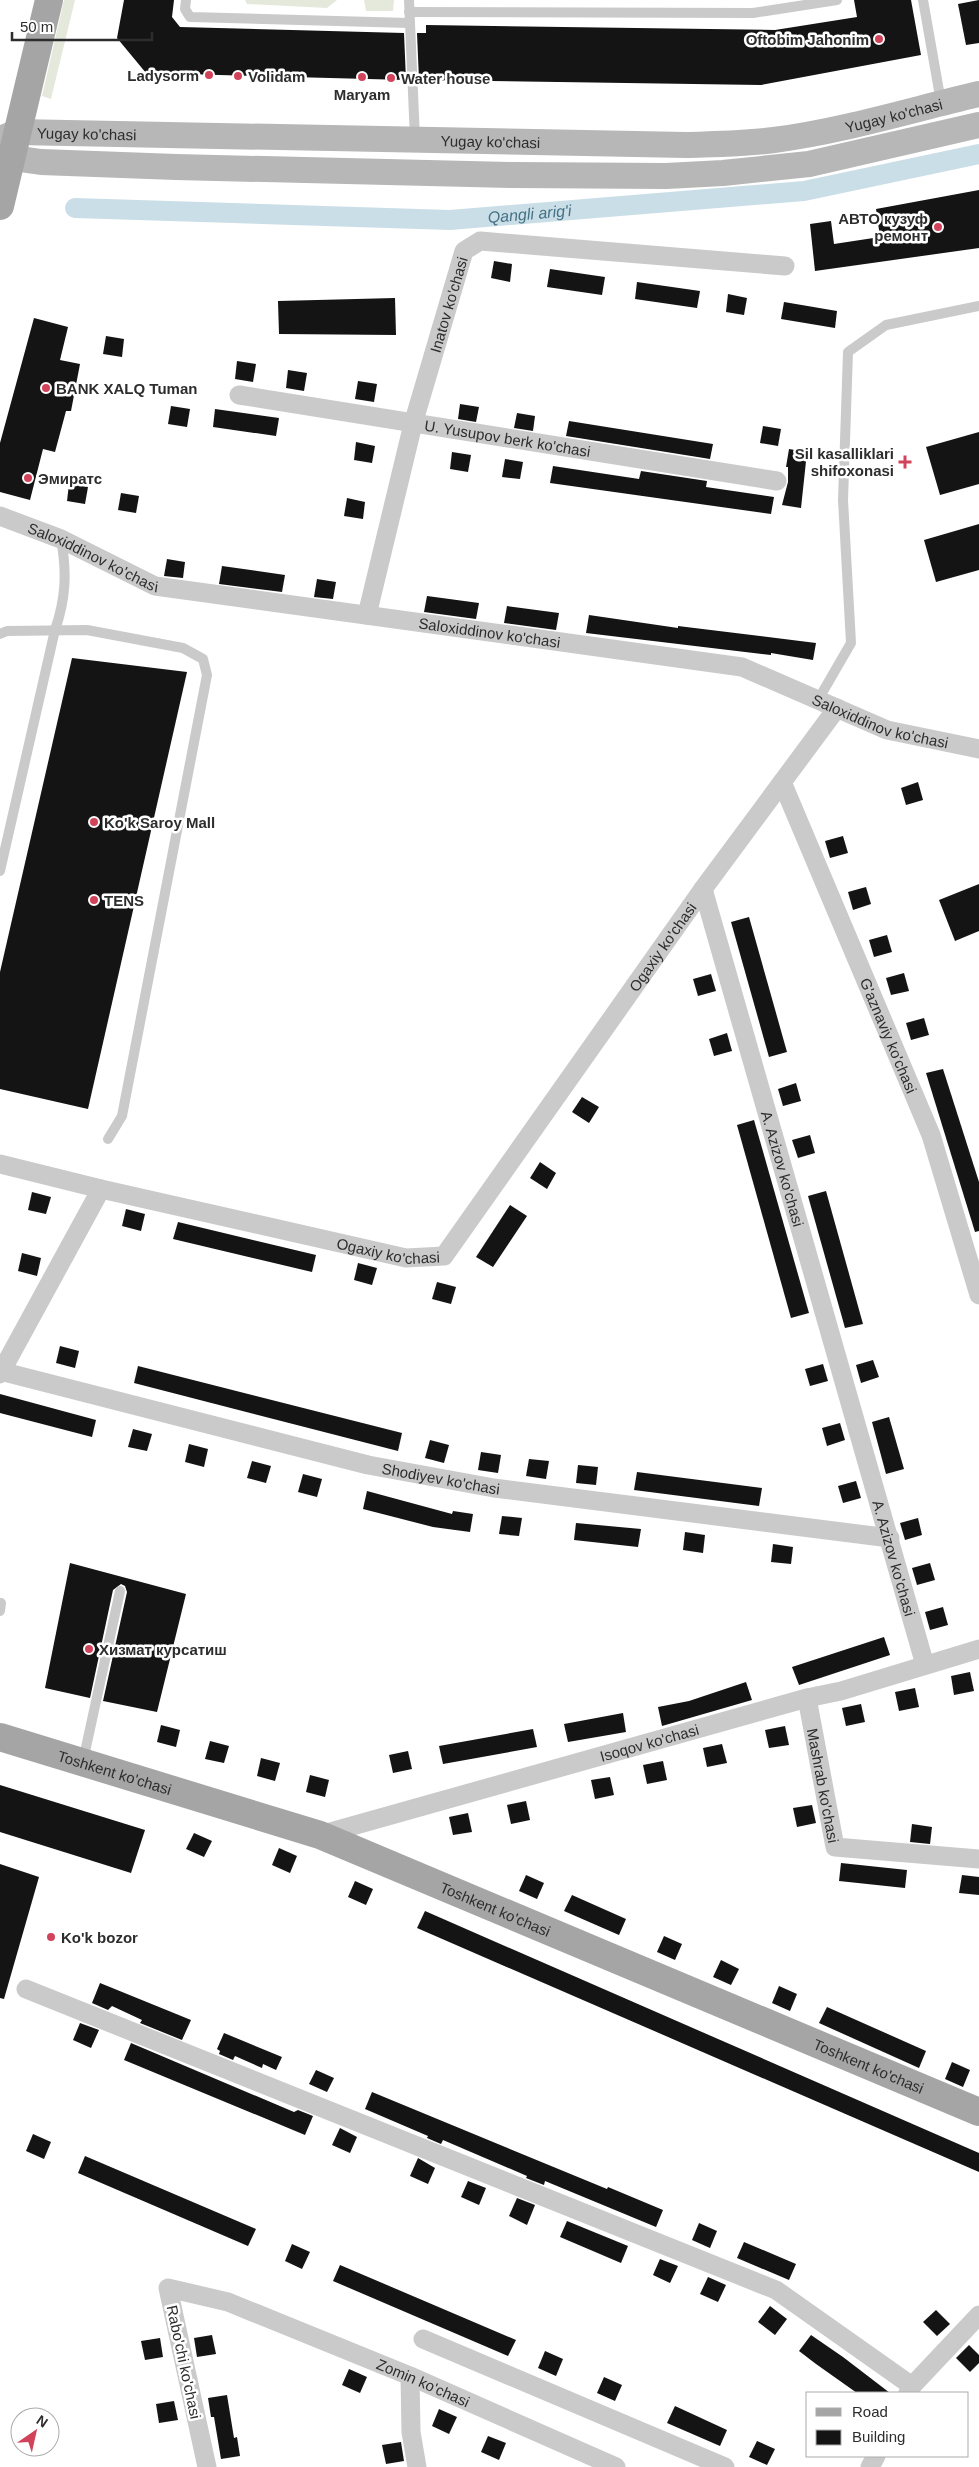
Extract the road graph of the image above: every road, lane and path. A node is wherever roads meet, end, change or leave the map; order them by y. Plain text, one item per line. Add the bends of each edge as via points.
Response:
1 (49, 0) edge
2 (186, 0) edge
3 (409, 0) edge
4 (837, 0) edge
5 (923, 0) edge
6 (409, 12) junction
7 (410, 23) junction
8 (979, 94) edge
9 (941, 103) junction
10 (979, 125) edge
11 (415, 140) junction
12 (12, 143) edge
13 (0, 206) edge
14 (785, 266) dead end
15 (979, 306) edge
16 (239, 396) dead end
17 (413, 424) junction
18 (777, 481) dead end
19 (0, 516) edge
20 (61, 539) junction
21 (367, 615) junction
22 (55, 630) junction
23 (0, 634) edge
24 (818, 700) junction
25 (837, 708) junction
26 (979, 749) edge
27 (782, 782) junction
28 (0, 871) edge
29 (703, 889) junction
30 (108, 1139) dead end
31 (0, 1164) edge
32 (101, 1188) junction
33 (979, 1296) edge
34 (1, 1372) edge
35 (890, 1538) junction
36 (120, 1591) dead end
37 (979, 1649) edge
38 (925, 1666) junction
39 (807, 1698) junction
40 (0, 1737) edge
41 (83, 1762) junction
42 (320, 1835) junction
43 (979, 1859) edge
44 (26, 1989) dead end
45 (979, 2112) edge
46 (228, 2302) joint
47 (979, 2315) edge
48 (423, 2339) dead end
49 (410, 2376) junction
50 (910, 2390) edge
51 (207, 2467) edge
52 (416, 2467) edge
53 (616, 2467) edge
54 (725, 2467) edge

1 - 12 main road
2 - 7 lane via 185,9 190,17
3 - 6 lane
4 - 6 lane via 753,13
5 - 9 lane
6 - 7 lane
7 - 11 lane
8 - 9 main road, Yugay ko'chasi
9 - 11 main road, Yugay ko'chasi via 765,141 686,145
10 - 12 main road, Yugay ko'chasi via 809,164 675,176 513,175
11 - 12 main road, Yugay ko'chasi
12 - 13 main road
14 - 17 street, Inatov ko'chasi via 480,241 464,251
15 - 24 lane via 886,325 848,352 843,500 851,643
16 - 17 street, U. Yusupov berk ko'chasi
17 - 18 street, U. Yusupov berk ko'chasi
17 - 21 street, Inatov ko'chasi
19 - 20 street, Saloxiddinov ko'chasi
20 - 21 street, Saloxiddinov ko'chasi via 155,586
20 - 22 lane via 66,569 62,610
21 - 24 street, Saloxiddinov ko'chasi via 742,667
22 - 23 lane
22 - 28 lane
22 - 30 lane via 87,630 183,648 202,659 208,675 122,1116
24 - 25 street, Saloxiddinov ko'chasi
25 - 26 street, Saloxiddinov ko'chasi via 887,730
25 - 27 street
27 - 29 street
27 - 33 street, G'aznaviy ko'chasi via 931,1135
29 - 32 street, Ogaxiy ko'chasi via 444,1256 406,1258
29 - 35 street, A. Azizov ko'chasi
31 - 32 street
32 - 34 street
34 - 35 street, Shodiyev ko'chasi via 368,1466 494,1488
35 - 38 street, A. Azizov ko'chasi
36 - 41 lane
37 - 38 street, Isoqov ko'chasi
38 - 39 street, Isoqov ko'chasi
39 - 42 street, Isoqov ko'chasi
39 - 43 street, Mashrab ko'chasi via 835,1847
40 - 41 main road, Toshkent ko'chasi
41 - 42 main road, Toshkent ko'chasi
42 - 45 main road, Toshkent ko'chasi
44 - 50 street via 776,2290
46 - 49 street, Zomin ko'chasi
46 - 51 street, Rabo'chi ko'chasi via 168,2288
47 - 50 street
48 - 54 street
49 - 52 street via 411,2432
49 - 53 street, Zomin ko'chasi

